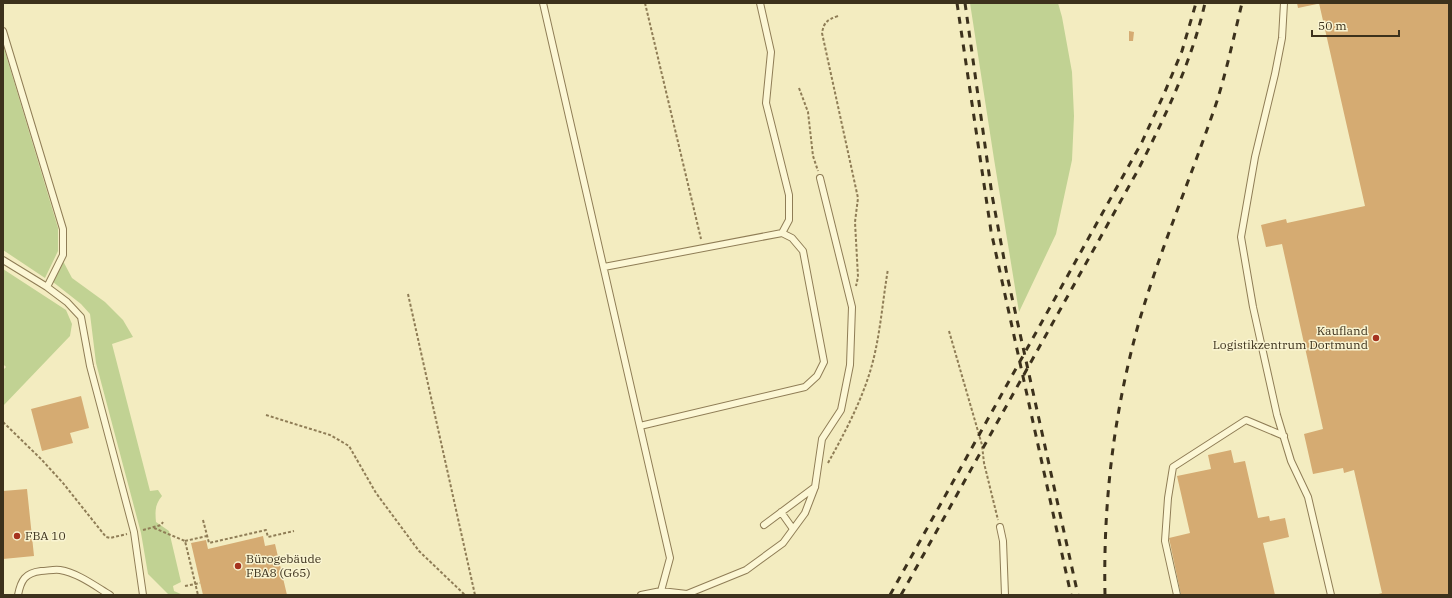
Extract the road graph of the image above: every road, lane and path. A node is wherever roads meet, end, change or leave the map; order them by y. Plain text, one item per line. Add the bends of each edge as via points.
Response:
1 (543, 3) edge
2 (645, 3) edge
3 (760, 3) edge
4 (1284, 3) edge
5 (838, 16) dead end
6 (3, 31) edge
7 (799, 88) dead end
8 (820, 178) joint
9 (782, 233) junction
10 (703, 248) junction
11 (3, 260) edge
12 (604, 267) junction
13 (888, 269) dead end
14 (47, 287) junction
15 (408, 294) dead end
16 (852, 307) junction
17 (949, 331) dead end
18 (266, 415) dead end
19 (3, 422) edge
20 (640, 426) junction
21 (1284, 436) junction
22 (825, 468) dead end
23 (815, 487) junction
24 (781, 512) junction
25 (203, 520) dead end
26 (163, 522) dead end
27 (764, 525) dead end
28 (1000, 527) joint
29 (152, 528) junction
30 (793, 530) junction
31 (294, 531) dead end
32 (134, 532) junction
33 (207, 536) junction
34 (185, 541) junction
35 (200, 583) dead end
36 (195, 584) junction
37 (185, 586) dead end
38 (661, 591) junction
39 (18, 595) edge
40 (110, 595) edge
41 (143, 595) edge
42 (198, 595) edge
43 (465, 595) edge
44 (475, 595) edge
45 (640, 595) edge
46 (1005, 595) edge
47 (1177, 595) edge
48 (1330, 595) edge

1 - 12 lane
2 - 10 path
3 - 9 lane via 771,52 766,103 788,195 789,220
4 - 21 lane via 1281,46 1255,157 1241,237 1253,307
5 - 16 path via 828,19 822,33 858,198 855,222 858,277
6 - 14 lane via 63,229 63,255
7 - 8 path via 808,112 813,156
8 - 16 lane
9 - 10 lane
9 - 20 lane via 792,238 803,251 824,362 817,376 805,387
10 - 12 lane
11 - 14 lane
12 - 20 lane
13 - 22 path via 877,342 869,374 854,416
14 - 32 lane via 81,317 90,366
15 - 44 path
16 - 23 lane via 850,365 841,410 822,440
17 - 28 path via 982,445
18 - 43 path via 330,436 349,446 376,493 419,551
19 - 32 path via 63,483 106,537
20 - 38 lane via 670,558
21 - 47 lane via 1246,420 1173,467 1165,541
21 - 48 lane via 1291,461 1308,497
23 - 24 lane
23 - 30 lane via 805,513
24 - 27 lane
24 - 30 lane
25 - 33 path
26 - 29 path
28 - 46 lane
29 - 32 path
29 - 34 path
30 - 38 lane via 783,543 746,570 687,594
31 - 33 path via 268,537 266,530 209,543
32 - 41 lane
33 - 34 path
34 - 36 path
35 - 36 path
36 - 37 path
36 - 42 path
38 - 45 lane
39 - 40 lane via 24,577 36,572 58,570 78,576

